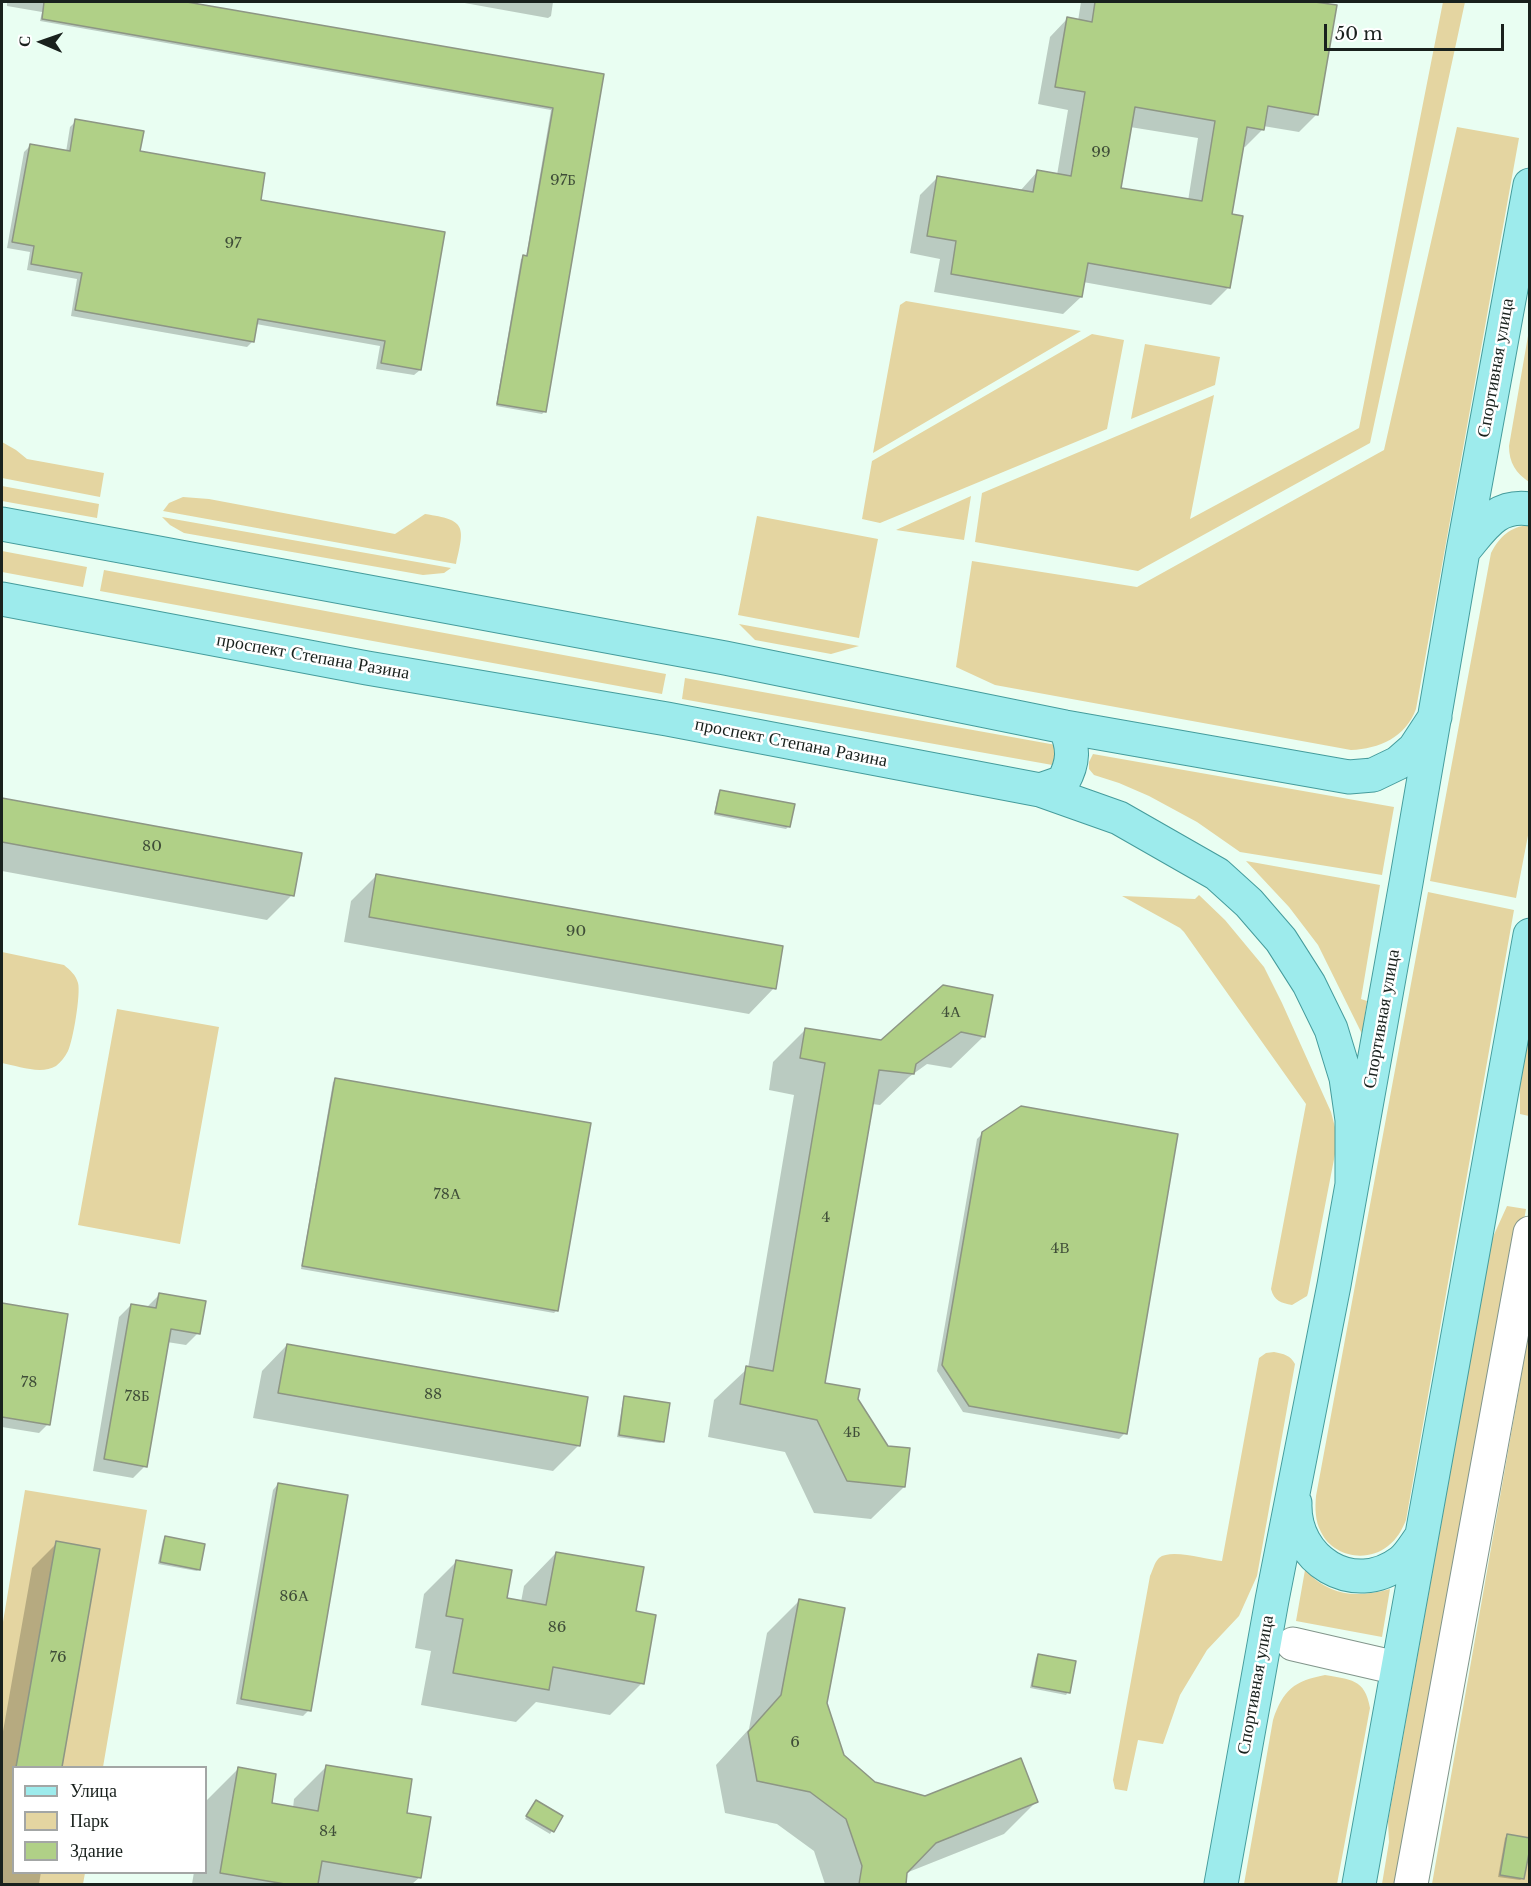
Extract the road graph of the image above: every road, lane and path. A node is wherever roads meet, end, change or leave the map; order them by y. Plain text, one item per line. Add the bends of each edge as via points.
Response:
1 (1530, 184) edge
2 (1530, 509) edge
3 (2, 524) edge
4 (1463, 551) junction
5 (2, 599) edge
6 (1435, 717) junction
7 (1065, 727) junction
8 (1040, 790) junction
9 (1530, 935) edge
10 (1352, 1185) junction
11 (1530, 1233) edge
12 (1295, 1487) junction
13 (1422, 1537) junction
14 (1293, 1644) dead end
15 (1397, 1668) junction
16 (1221, 1884) edge
17 (1359, 1884) edge
18 (1411, 1884) edge

1 - 4 main road, Спортивная улица
2 - 4 main road via 1513,507 1502,511
3 - 7 main road via 724,658
4 - 6 main road, Спортивная улица
5 - 8 main road, проспект Степана Разина
6 - 7 main road via 1414,749 1398,763 1373,775 1348,777
6 - 10 main road, Спортивная улица
7 - 8 main road via 1071,740 1071,767 1063,782
8 - 10 main road, проспект Степана Разина via 1119,818 1217,874 1281,940 1331,1029 1346,1077 1352,1120
9 - 13 main road, Спортивная улица
10 - 12 main road, Спортивная улица
11 - 18 street
12 - 13 main road, Спортивная улица via 1294,1518 1301,1539 1325,1566 1343,1574 1382,1573 1402,1561
12 - 16 main road, Спортивная улица
13 - 15 main road, Спортивная улица
14 - 15 street
15 - 17 main road, Спортивная улица

